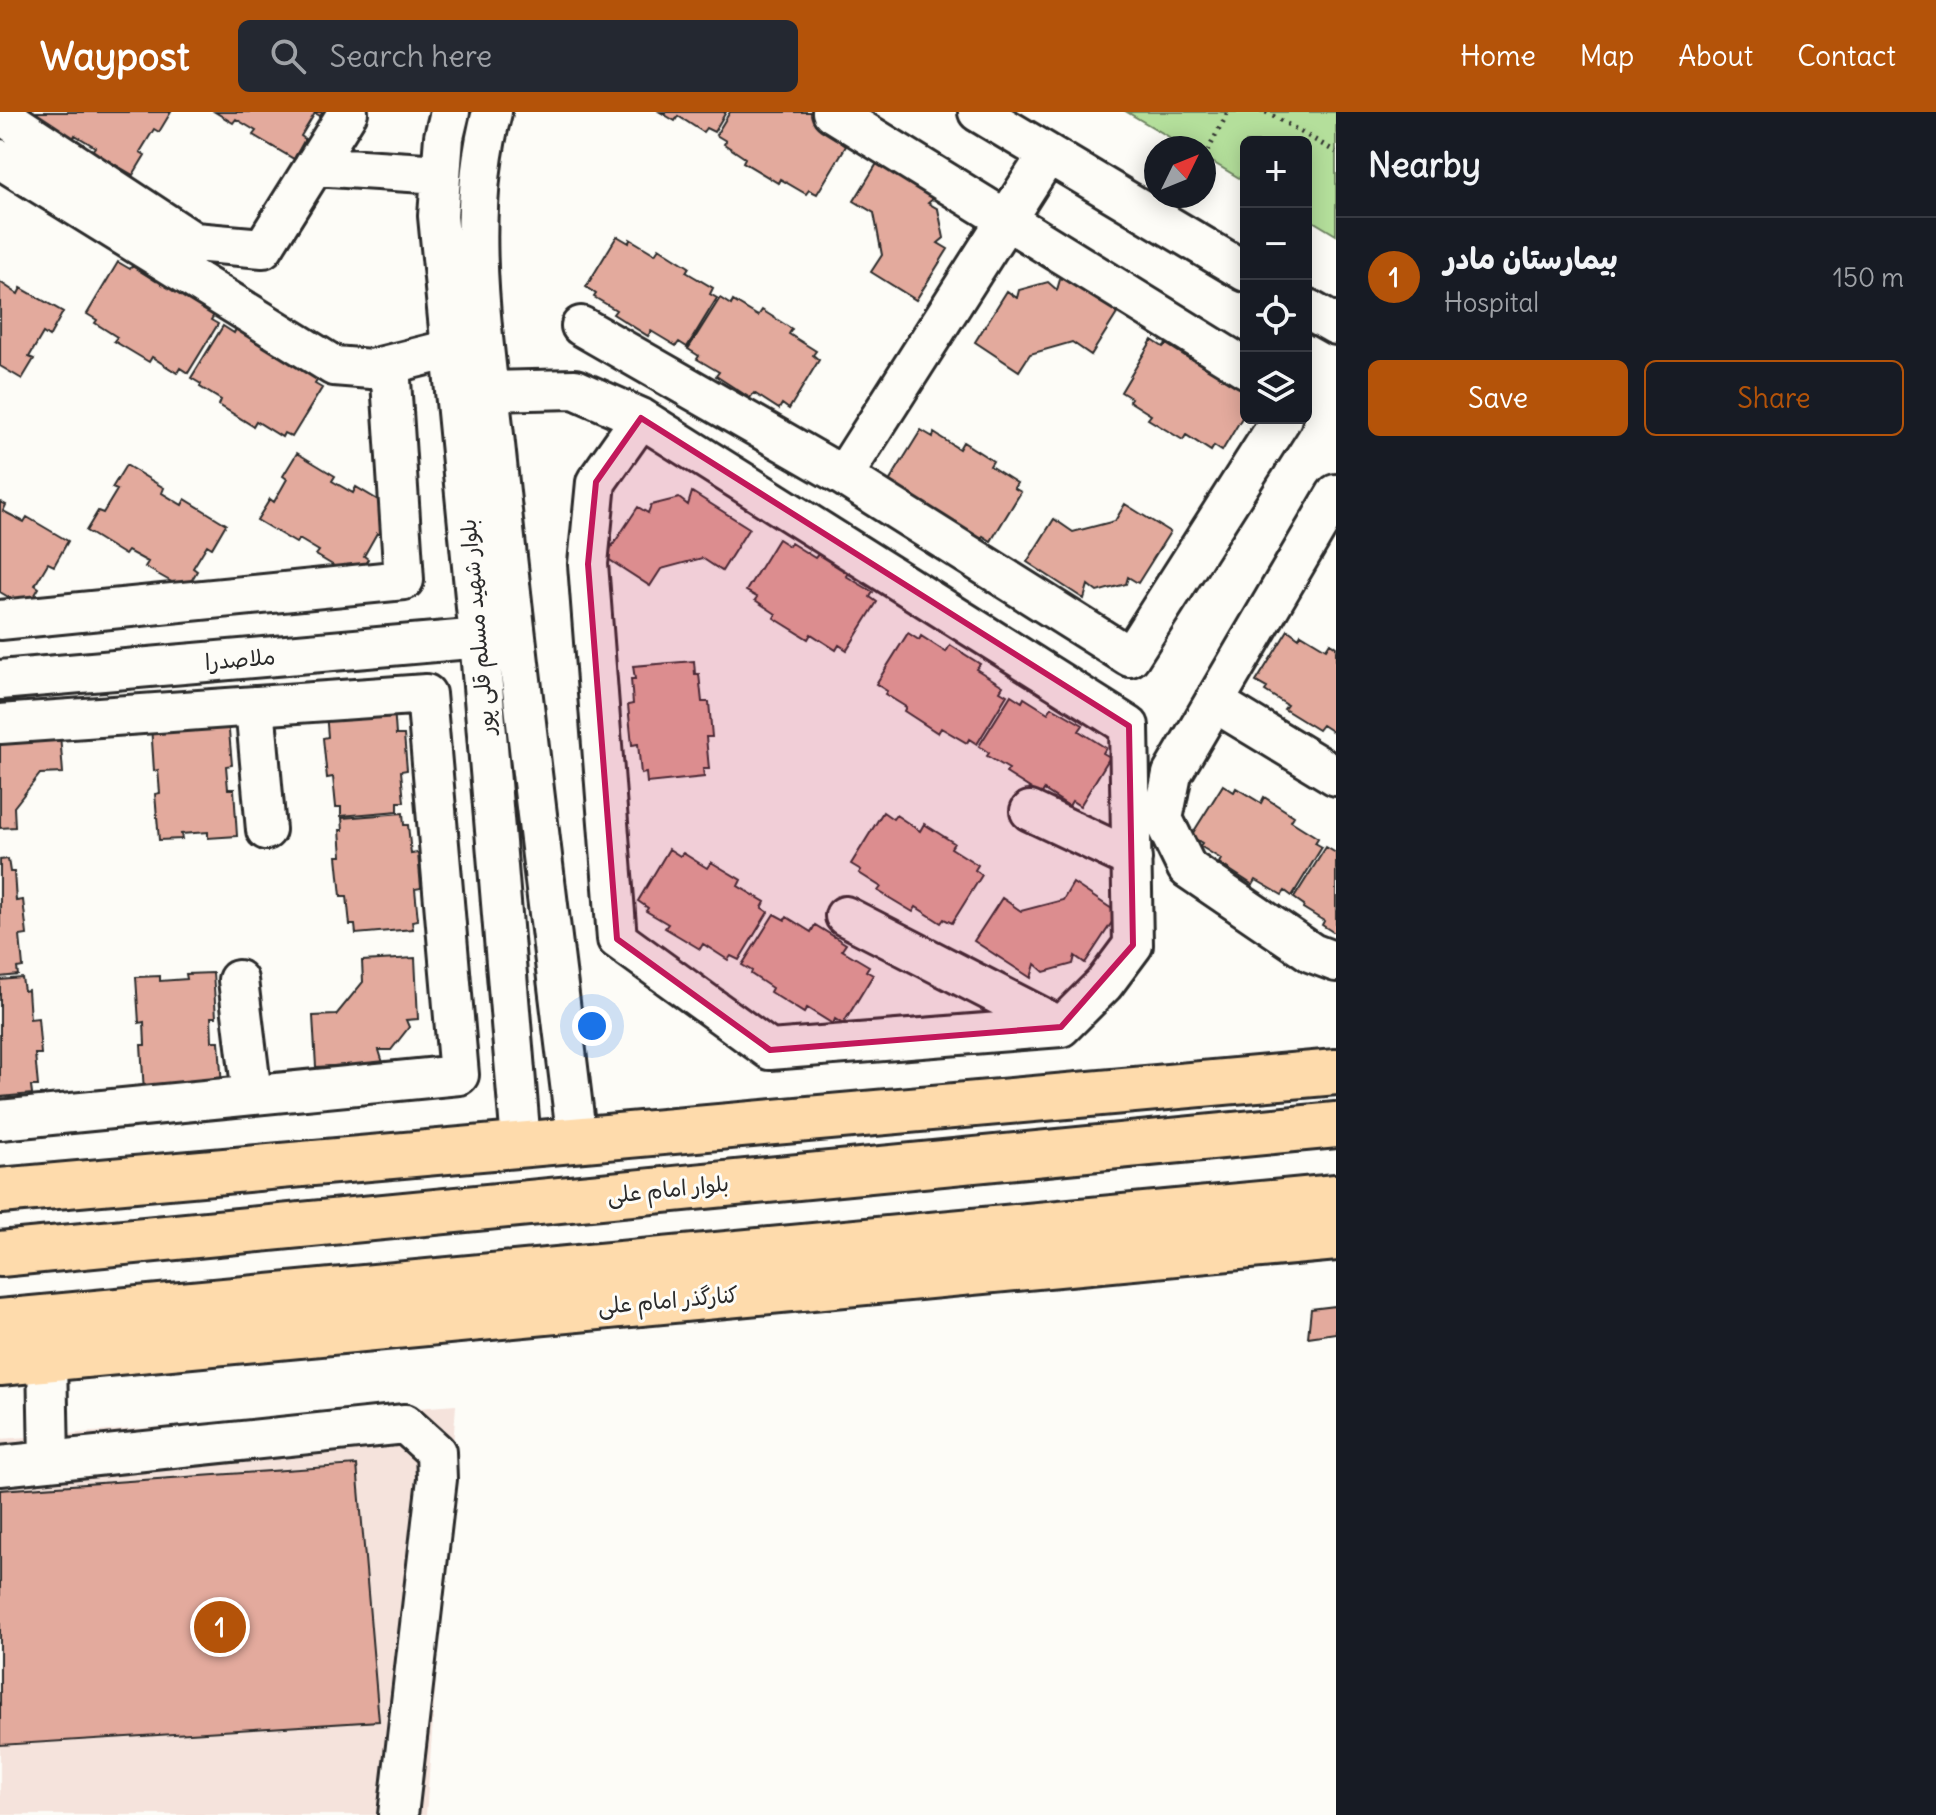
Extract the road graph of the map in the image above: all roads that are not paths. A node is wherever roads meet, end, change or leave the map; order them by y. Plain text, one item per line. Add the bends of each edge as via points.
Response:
1 (348, 112) edge
2 (450, 112) edge
3 (492, 112) edge
4 (832, 112) edge
5 (978, 112) edge
6 (0, 114) edge
7 (1048, 154) junction
8 (0, 159) edge
9 (314, 166) junction
10 (441, 174) junction
11 (1007, 219) junction
12 (1240, 268) edge
13 (1312, 311) edge
14 (1336, 325) edge
15 (581, 326) dead end
16 (451, 349) junction
17 (1240, 364) edge
18 (390, 365) junction
19 (490, 391) junction
20 (641, 418) junction
21 (1278, 424) edge
22 (843, 476) junction
23 (1336, 494) edge
24 (0, 620) edge
25 (497, 636) junction
26 (0, 680) edge
27 (1214, 702) junction
28 (255, 706) junction
29 (0, 724) edge
30 (1336, 776) edge
31 (1030, 811) dead end
32 (266, 830) dead end
33 (1132, 859) junction
34 (845, 916) dead end
35 (1336, 962) edge
36 (238, 980) dead end
37 (1061, 1027) junction
38 (1336, 1072) edge
39 (252, 1095) junction
40 (0, 1120) edge
41 (1336, 1125) edge
42 (577, 1141) junction
43 (521, 1143) junction
44 (0, 1191) edge
45 (1336, 1197) edge
46 (1336, 1238) edge
47 (0, 1254) edge
48 (0, 1322) edge
49 (47, 1358) junction
50 (0, 1363) edge
51 (49, 1461) junction
52 (0, 1466) edge
53 (398, 1815) edge

1 - 9 street
2 - 10 street, بلوار شهید مسلم قلی پور
3 - 19 street, بلوار شهید مسلم قلی پور via 485,138 477,251
4 - 11 street
5 - 7 street
6 - 9 street via 194,242 263,248
7 - 11 street
7 - 12 street
8 - 18 street via 334,366
9 - 10 street
10 - 16 street, بلوار شهید مسلم قلی پور via 438,216
11 - 17 street
11 - 22 street
13 - 14 street
15 - 22 street
16 - 18 street
16 - 25 street, بلوار شهید مسلم قلی پور
18 - 24 street via 404,580
19 - 20 street via 575,389
19 - 25 street, بلوار شهید مسلم قلی پور
20 - 33 street via 1129,726
20 - 37 street via 596,482 588,564 617,939 770,1050
21 - 22 street via 1130,657
23 - 27 street
25 - 26 street, ملاصدرا
25 - 42 street, بلوار شهید مسلم قلی پور
25 - 43 street, بلوار شهید مسلم قلی پور
27 - 30 street
27 - 35 street via 1172,774 1163,819 1187,868 1312,953
28 - 29 street
28 - 32 street
28 - 39 street via 426,694 459,1075
31 - 33 street
33 - 37 street via 1133,945
34 - 37 street
36 - 39 street
38 - 42 main road
39 - 40 street
41 - 47 main road, بلوار امام علی
42 - 43 main road
43 - 44 main road
45 - 48 main road
46 - 49 main road, کنارگذر امام علی
49 - 50 main road, کنارگذر امام علی
49 - 51 street
51 - 52 street
51 - 53 street via 405,1424 436,1452

